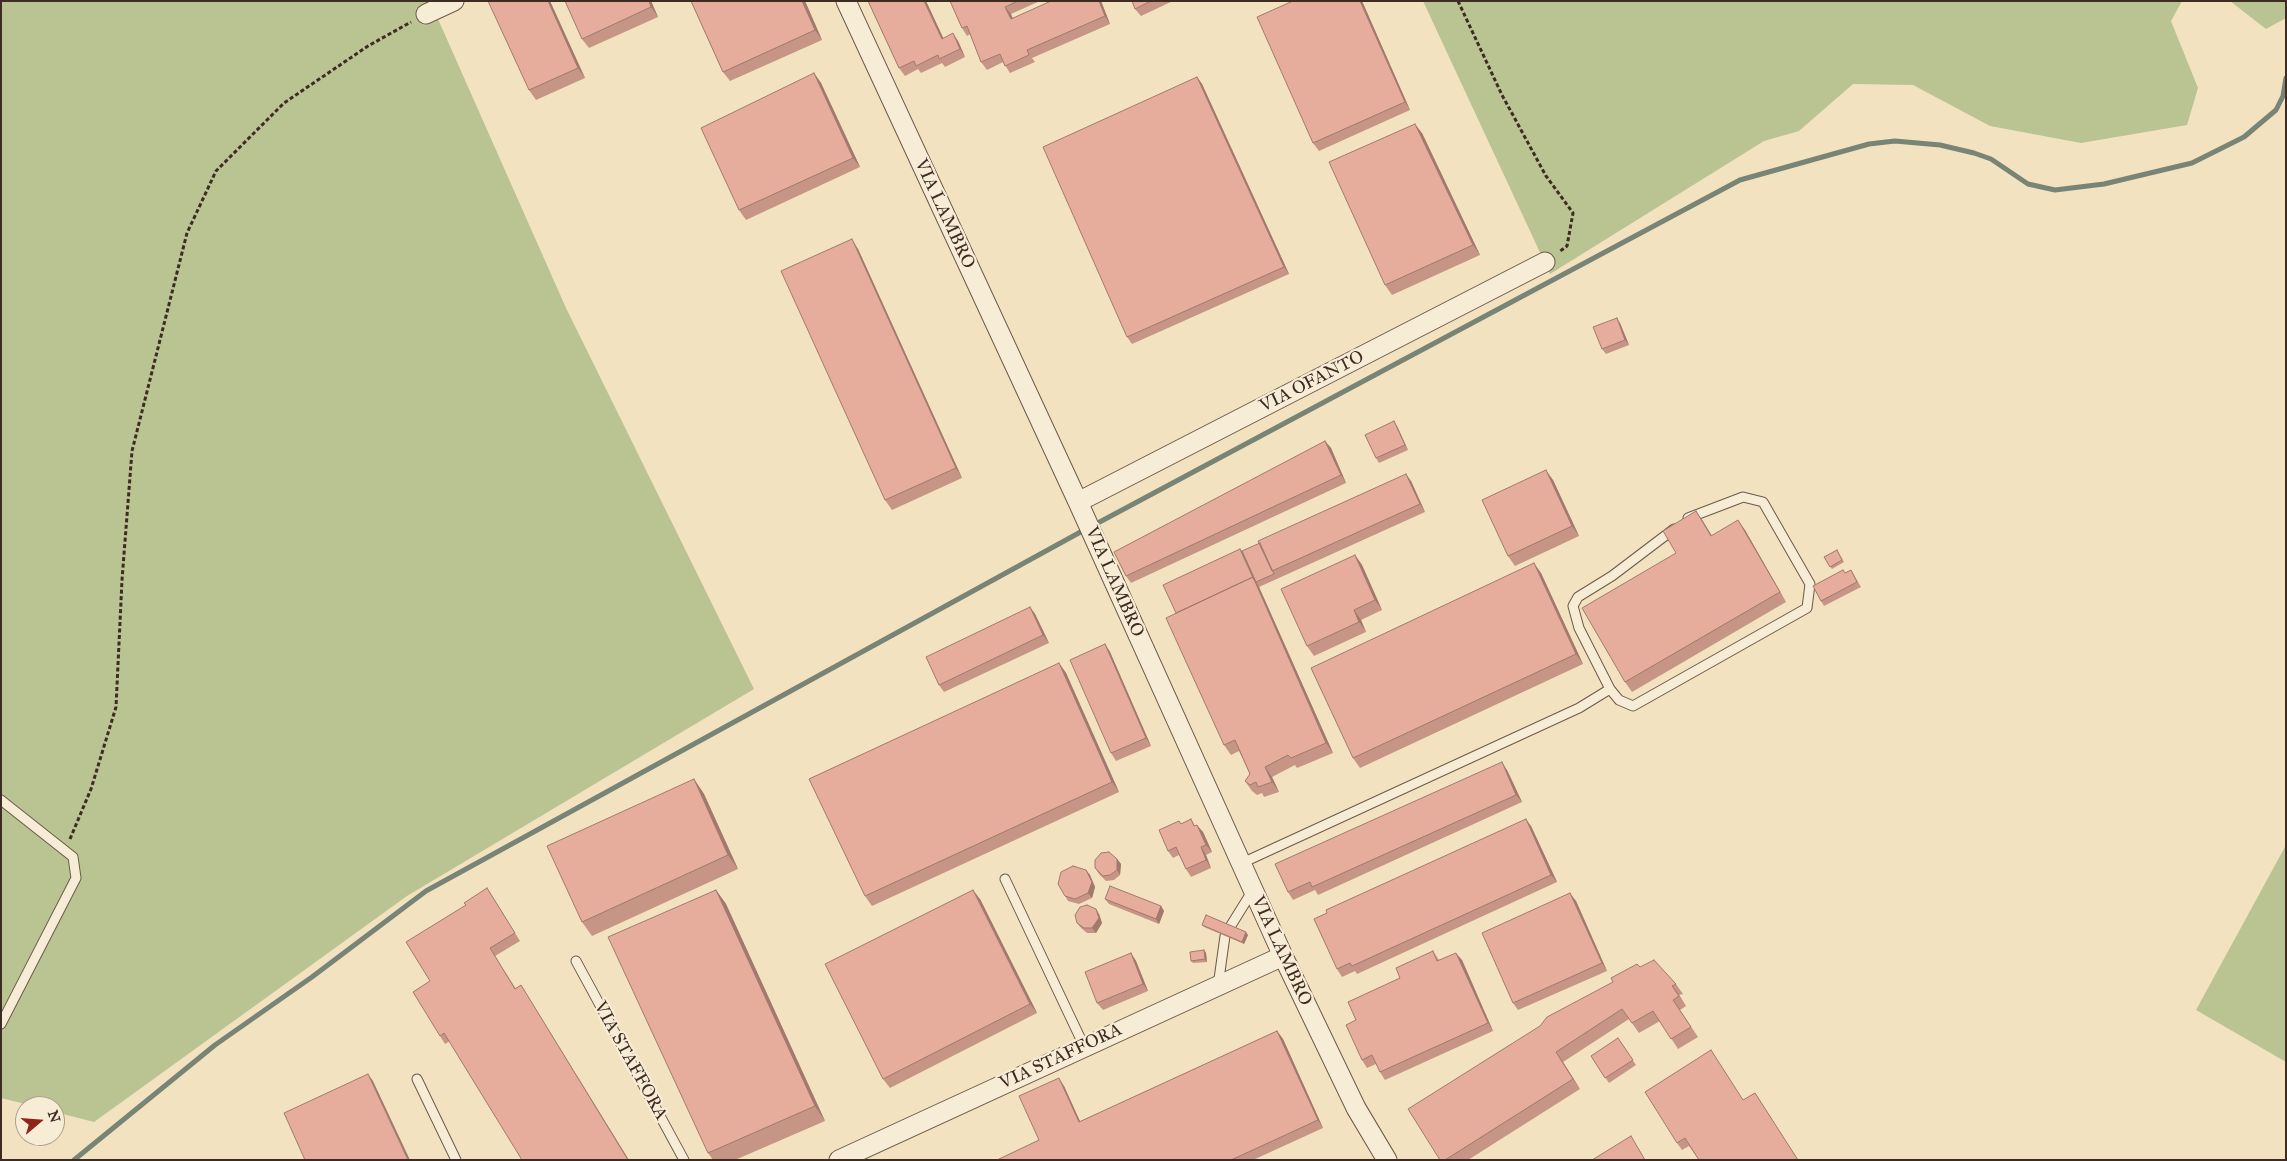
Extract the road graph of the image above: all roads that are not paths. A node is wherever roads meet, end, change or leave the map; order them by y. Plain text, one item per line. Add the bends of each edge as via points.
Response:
1 (454, 1) edge
2 (846, 1) edge
3 (426, 14) road end
4 (1545, 262) road end
5 (1080, 507) junction
6 (1610, 689) junction
7 (1, 800) edge
8 (1242, 863) junction
9 (1006, 879) dead end
10 (1253, 889) junction
11 (1230, 927) edge
12 (1225, 936) edge
13 (1282, 956) junction
14 (576, 961) dead end
15 (1218, 986) junction
16 (1, 1024) edge
17 (1084, 1046) junction
18 (417, 1079) dead end
19 (456, 1160) edge
20 (684, 1160) edge
21 (839, 1160) edge
22 (1387, 1160) edge

1 - 3 street
2 - 5 street, VIA LAMBRO
4 - 5 street, VIA OFANTO
5 - 8 street, VIA LAMBRO
6 - 6 lane via 1620,700 1633,706 1807,608 1810,584 1763,502 1743,496 1688,518 1612,576 1578,597 1574,606 1579,628
6 - 8 lane via 1579,708
7 - 16 lane via 73,857 76,878
8 - 10 street, VIA LAMBRO
9 - 17 lane
10 - 11 lane
10 - 13 street, VIA LAMBRO
12 - 15 lane
13 - 15 street, VIA STAFFORA
13 - 22 street, VIA LAMBRO via 1356,1108
14 - 20 lane, VIA STAFFORA
15 - 17 street, VIA STAFFORA
17 - 21 street, VIA STAFFORA
18 - 19 lane

